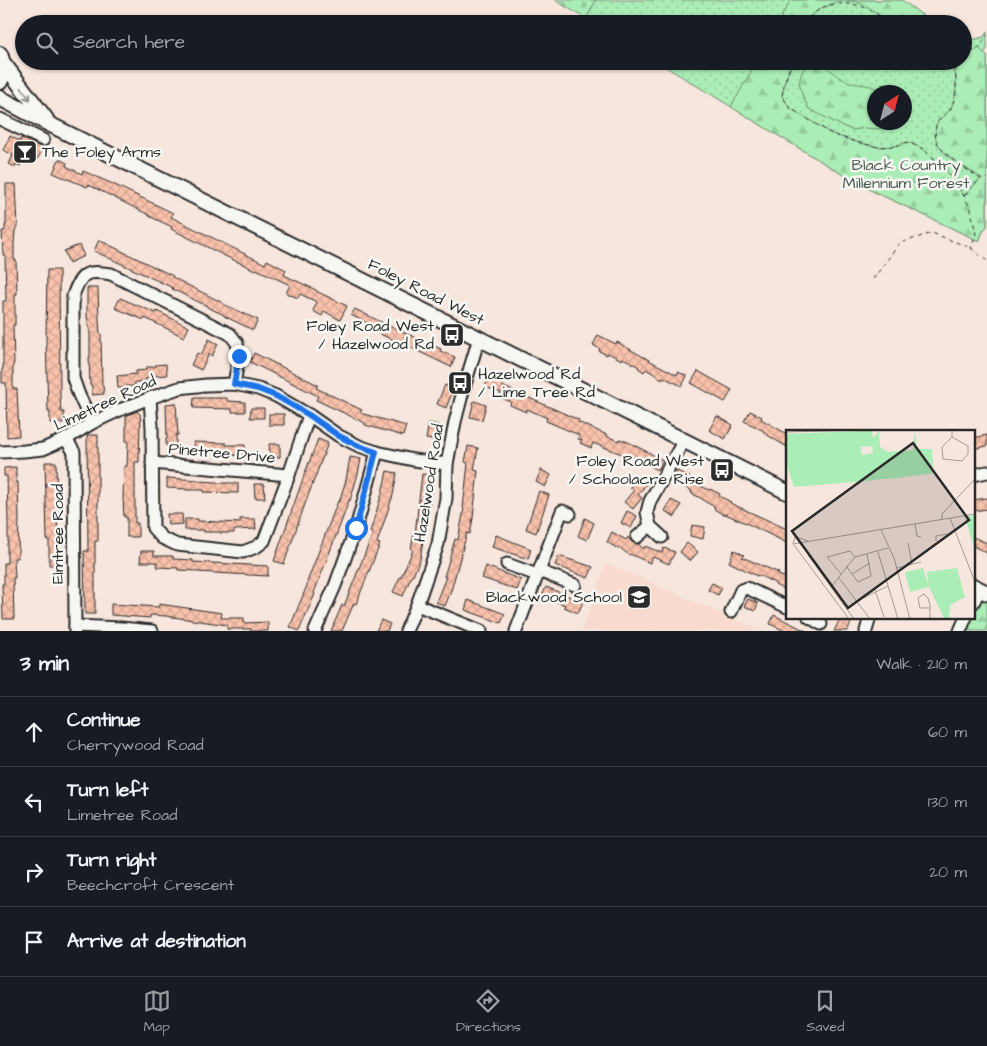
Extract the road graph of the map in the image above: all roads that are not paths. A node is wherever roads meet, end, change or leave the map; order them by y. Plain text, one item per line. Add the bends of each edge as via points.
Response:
1 (2, 59) edge
2 (0, 82) edge
3 (0, 98) edge
4 (0, 119) edge
5 (49, 124) junction
6 (42, 140) dead end
7 (480, 338) junction
8 (234, 384) junction
9 (150, 398) junction
10 (309, 415) junction
11 (92, 423) junction
12 (66, 439) junction
13 (684, 440) junction
14 (0, 452) edge
15 (376, 452) junction
16 (152, 463) junction
17 (447, 464) junction
18 (987, 472) edge
19 (289, 475) junction
20 (974, 475) edge
21 (786, 491) edge
22 (570, 514) dead end
23 (650, 526) junction
24 (637, 537) dead end
25 (662, 537) dead end
26 (507, 564) dead end
27 (538, 573) junction
28 (575, 585) dead end
29 (980, 589) edge
30 (974, 601) edge
31 (417, 605) junction
32 (786, 607) edge
33 (731, 612) dead end
34 (810, 618) edge
35 (870, 618) edge
36 (966, 618) edge
37 (821, 624) dead end
38 (75, 629) edge
39 (152, 631) edge
40 (315, 631) edge
41 (406, 631) edge
42 (481, 631) edge
43 (516, 631) edge
44 (866, 631) edge
45 (960, 631) edge

1 - 2 main road via 4,72
1 -> 5 main road, Foley Road West
3 - 5 main road, Foley Road West
4 - 6 street
5 - 7 main road, Foley Road West
7 - 13 main road, Foley Road West
7 - 17 street, Hazelwood Road via 463,391
8 - 9 street, Limetree Road via 179,388
8 - 10 street, Limetree Road via 276,396
8 - 11 street via 239,356 237,343 230,334 111,274 96,271 85,274 72,296 74,378 78,395
9 - 11 street, Limetree Road
9 - 16 street
10 - 15 street, Limetree Road via 339,436
10 - 19 street
11 - 12 street, Limetree Road
12 - 14 street, Limetree Road via 43,449
12 - 38 street, Elmtree Road via 74,452
13 - 21 main road, Foley Road West
13 - 23 street via 650,501 646,512
15 - 17 street, Limetree Road
15 - 40 street via 356,528
16 - 19 street, Pinetree Drive
16 - 19 street via 153,528 162,538 177,545 244,552 264,541
17 - 31 street, Hazelwood Road via 446,498 438,544
18 - 20 street
22 - 27 street via 562,511
23 - 24 street
23 - 25 street
26 - 27 street
27 - 28 street
27 - 43 street
29 - 30 street
31 - 41 street, Hazelwood Road
31 - 42 street
32 - 33 street via 747,588 741,590
34 - 37 street
35 - 44 street
36 - 45 street
38 - 39 street

